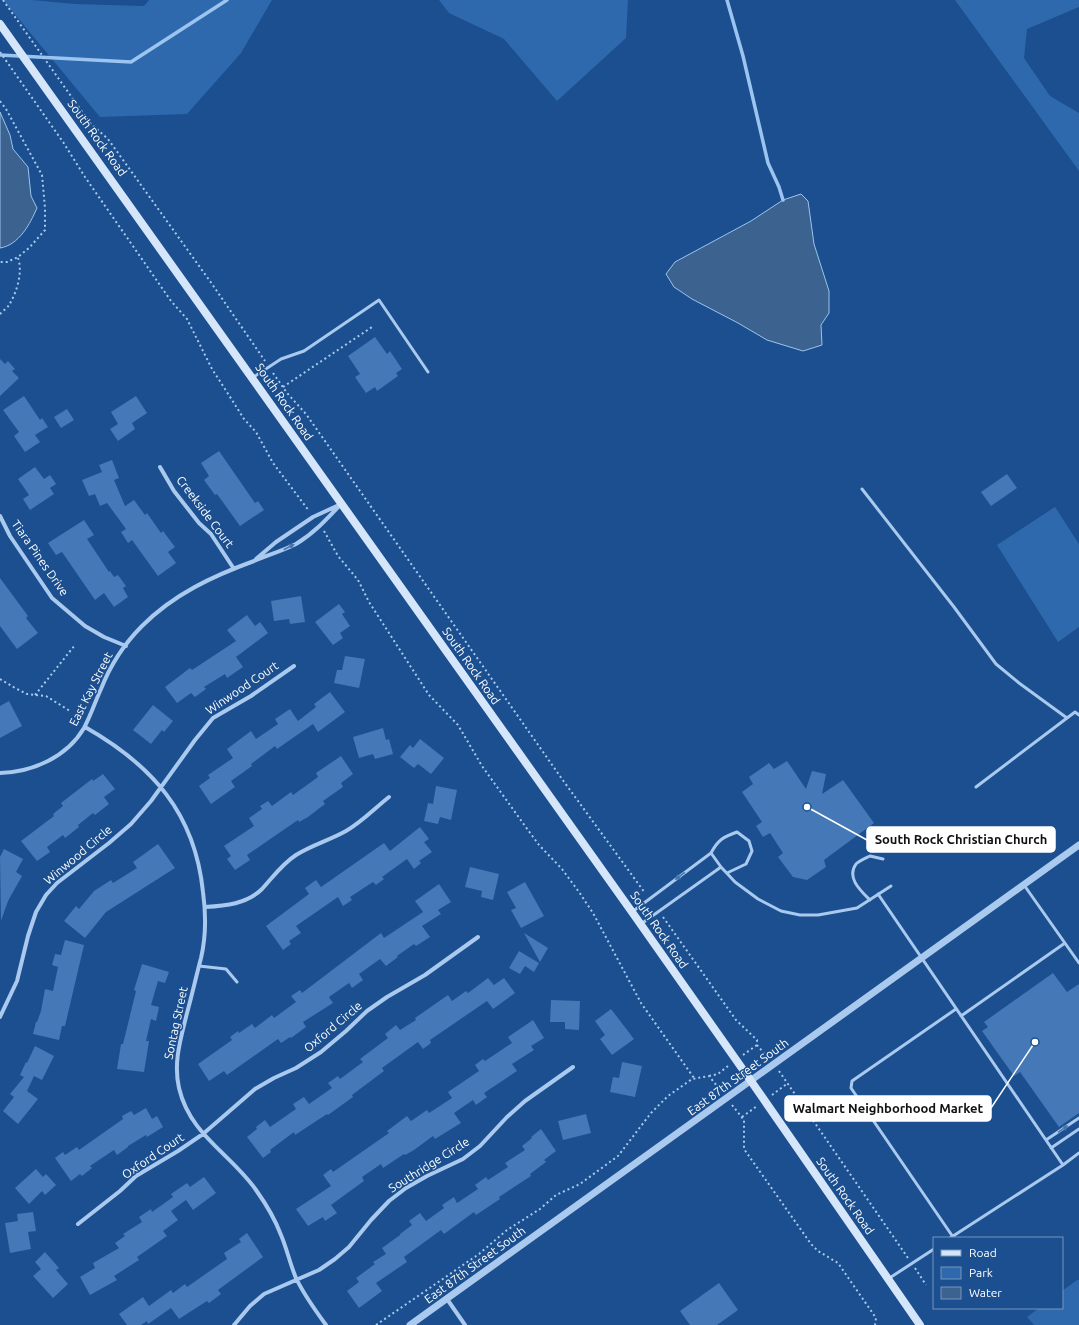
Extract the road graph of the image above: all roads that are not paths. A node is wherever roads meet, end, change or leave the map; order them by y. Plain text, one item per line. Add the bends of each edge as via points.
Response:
1 (0, 24) edge
2 (428, 372) dead end
3 (252, 378) junction
4 (160, 467) dead end
5 (862, 489) dead end
6 (341, 504) junction
7 (0, 516) edge
8 (252, 561) junction
9 (234, 569) junction
10 (126, 646) junction
11 (294, 666) dead end
12 (1079, 715) edge
13 (1067, 718) junction
14 (85, 727) junction
15 (0, 773) edge
16 (976, 786) dead end
17 (161, 787) junction
18 (389, 797) dead end
19 (1079, 845) edge
20 (711, 853) junction
21 (883, 859) dead end
22 (721, 867) junction
23 (727, 873) junction
24 (1024, 885) junction
25 (890, 886) dead end
26 (878, 894) junction
27 (870, 900) junction
28 (205, 907) junction
29 (632, 912) junction
30 (640, 925) junction
31 (478, 937) dead end
32 (1064, 943) junction
33 (921, 959) junction
34 (1079, 963) edge
35 (199, 966) junction
36 (237, 982) dead end
37 (956, 1010) junction
38 (960, 1016) junction
39 (0, 1017) edge
40 (573, 1067) dead end
41 (751, 1081) junction
42 (1079, 1118) edge
43 (1079, 1129) edge
44 (203, 1134) junction
45 (1046, 1140) junction
46 (1051, 1148) junction
47 (1079, 1153) edge
48 (1063, 1165) junction
49 (78, 1224) dead end
50 (952, 1237) edge
51 (933, 1250) edge
52 (888, 1279) junction
53 (297, 1280) junction
54 (446, 1299) junction
55 (234, 1325) edge
56 (326, 1325) edge
57 (410, 1325) edge
58 (465, 1325) edge
59 (920, 1325) edge

1 - 3 main road, South Rock Road
2 - 3 lane via 379,300 304,351 281,358
3 - 6 main road, South Rock Road
4 - 9 street, Creekside Court via 174,491 211,534
5 - 13 lane via 996,664
6 - 8 street, East Kay Street via 313,517
8 -> 6 street, East Kay Street via 297,543 321,526
6 - 29 main road, South Rock Road
7 - 10 street, Tiara Pines Drive via 10,536 52,598 86,626
8 - 9 street, East Kay Street
9 - 10 street, East Kay Street via 196,585 178,596 141,627
10 - 14 street, East Kay Street via 101,688
11 - 17 street, Winwood Court via 214,718 194,740
12 - 13 lane via 1075,712
13 - 16 lane
14 - 15 street, East Kay Street via 71,745 56,757 28,770
14 - 17 street, Sontag Street via 128,754
17 - 28 street, Sontag Street via 176,808 196,853
17 - 39 street, Winwood Circle via 131,824 46,895 36,912 17,981
18 - 28 street via 348,830 291,858 250,898 225,906
19 - 24 street, East 87th Street South
20 - 22 lane
20 - 23 lane via 717,842 737,832 749,841 752,851 746,864
20 -> 29 lane
21 - 27 lane via 870,856 856,864 853,873 857,887
22 - 23 lane
22 - 30 lane
23 - 27 lane via 758,899 781,911 800,915 846,911 858,908
24 - 32 lane
24 - 33 street, East 87th Street South
25 - 26 lane
26 - 27 lane
26 - 33 lane
28 - 35 street, Sontag Street via 205,930
29 - 30 main road, South Rock Road
30 - 41 main road, South Rock Road
31 - 44 street, Oxford Circle via 425,975 371,1008 321,1052 256,1089
32 - 34 lane
32 - 38 lane
33 - 37 lane
33 - 41 street, East 87th Street South
35 - 36 lane via 226,968
35 - 44 street, Sontag Street via 177,1051 176,1069 185,1106
37 - 38 lane
37 - 50 lane via 852,1081 851,1088
38 - 45 lane
40 - 53 street, Southridge Circle via 525,1101 480,1146 463,1158 406,1188 371,1220 349,1247 335,1259
41 - 52 main road, South Rock Road
41 - 54 street, East 87th Street South
45 -> 42 lane
43 - 46 lane
44 - 49 street, Oxford Court via 136,1176
44 - 53 street, Sontag Street via 240,1170 270,1211
45 - 46 lane
46 - 48 lane
47 - 48 lane
48 - 50 lane
51 - 52 lane
52 - 59 main road, South Rock Road
53 - 55 street, Southridge Circle via 264,1294
53 - 56 street, Sontag Street
54 - 57 street, East 87th Street South
54 - 58 street

